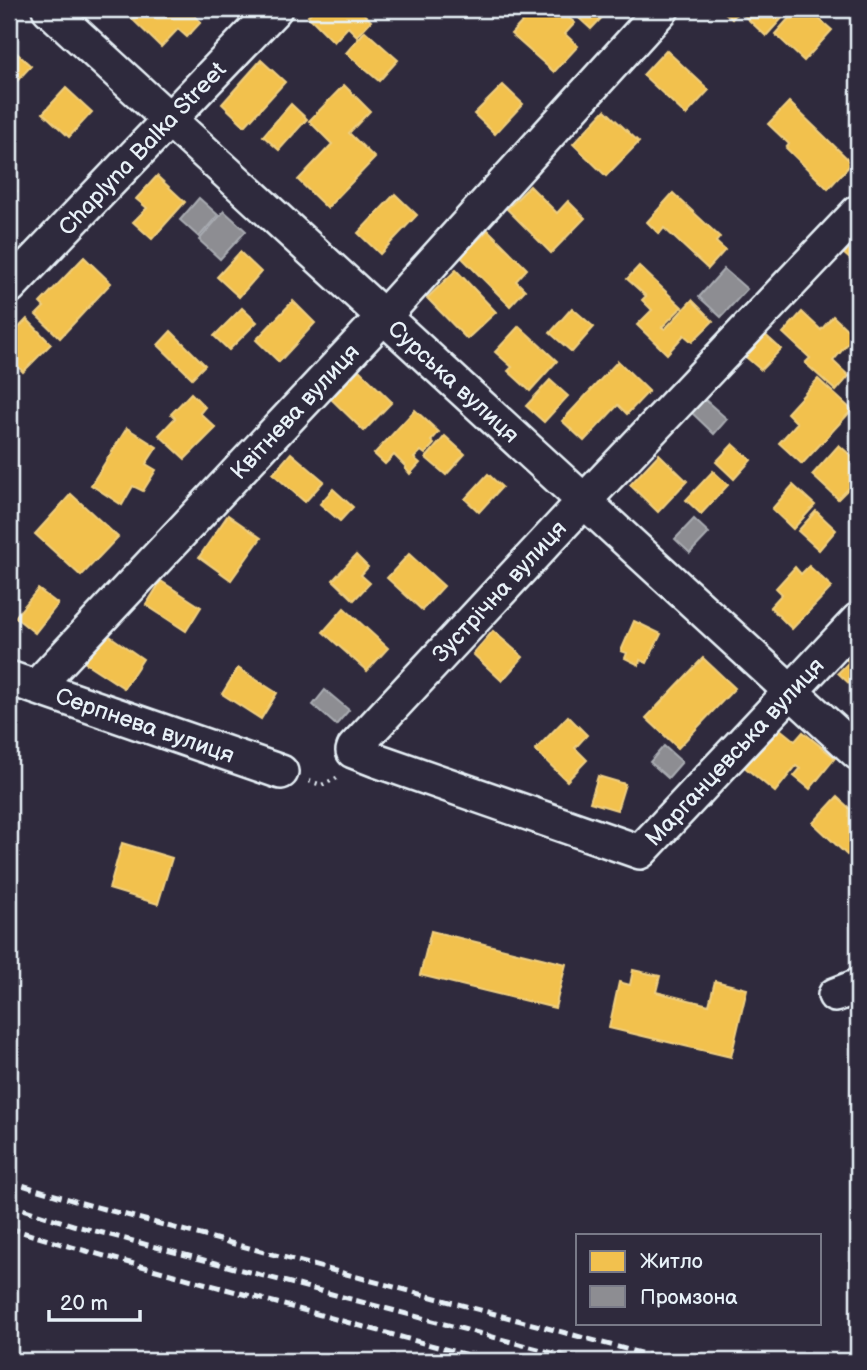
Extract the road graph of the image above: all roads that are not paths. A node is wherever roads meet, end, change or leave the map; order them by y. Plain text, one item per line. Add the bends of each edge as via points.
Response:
1 (49, 9) edge
2 (275, 9) edge
3 (662, 9) edge
4 (169, 119) junction
5 (858, 212) edge
6 (9, 287) edge
7 (384, 316) junction
8 (584, 500) junction
9 (858, 620) edge
10 (22, 682) edge
11 (791, 692) junction
12 (858, 753) edge
13 (281, 772) dead end
14 (640, 852) joint

1 - 4 street, Сурська вулиця
2 - 4 street, Chaplyna Balka Street
3 - 7 street, Квітнева вулиця
4 - 6 street, Chaplyna Balka Street
4 - 7 street, Сурська вулиця
5 - 8 street, Зустрічна вулиця
7 - 8 street, Сурська вулиця
7 - 10 street, Квітнева вулиця
8 - 11 street, Сурська вулиця
8 - 14 street, Зустрічна вулиця via 353,751
9 - 11 street, Марганцевська вулиця
10 - 13 street, Серпнева вулиця
11 - 12 street, Сурська вулиця
11 - 14 street, Марганцевська вулиця

